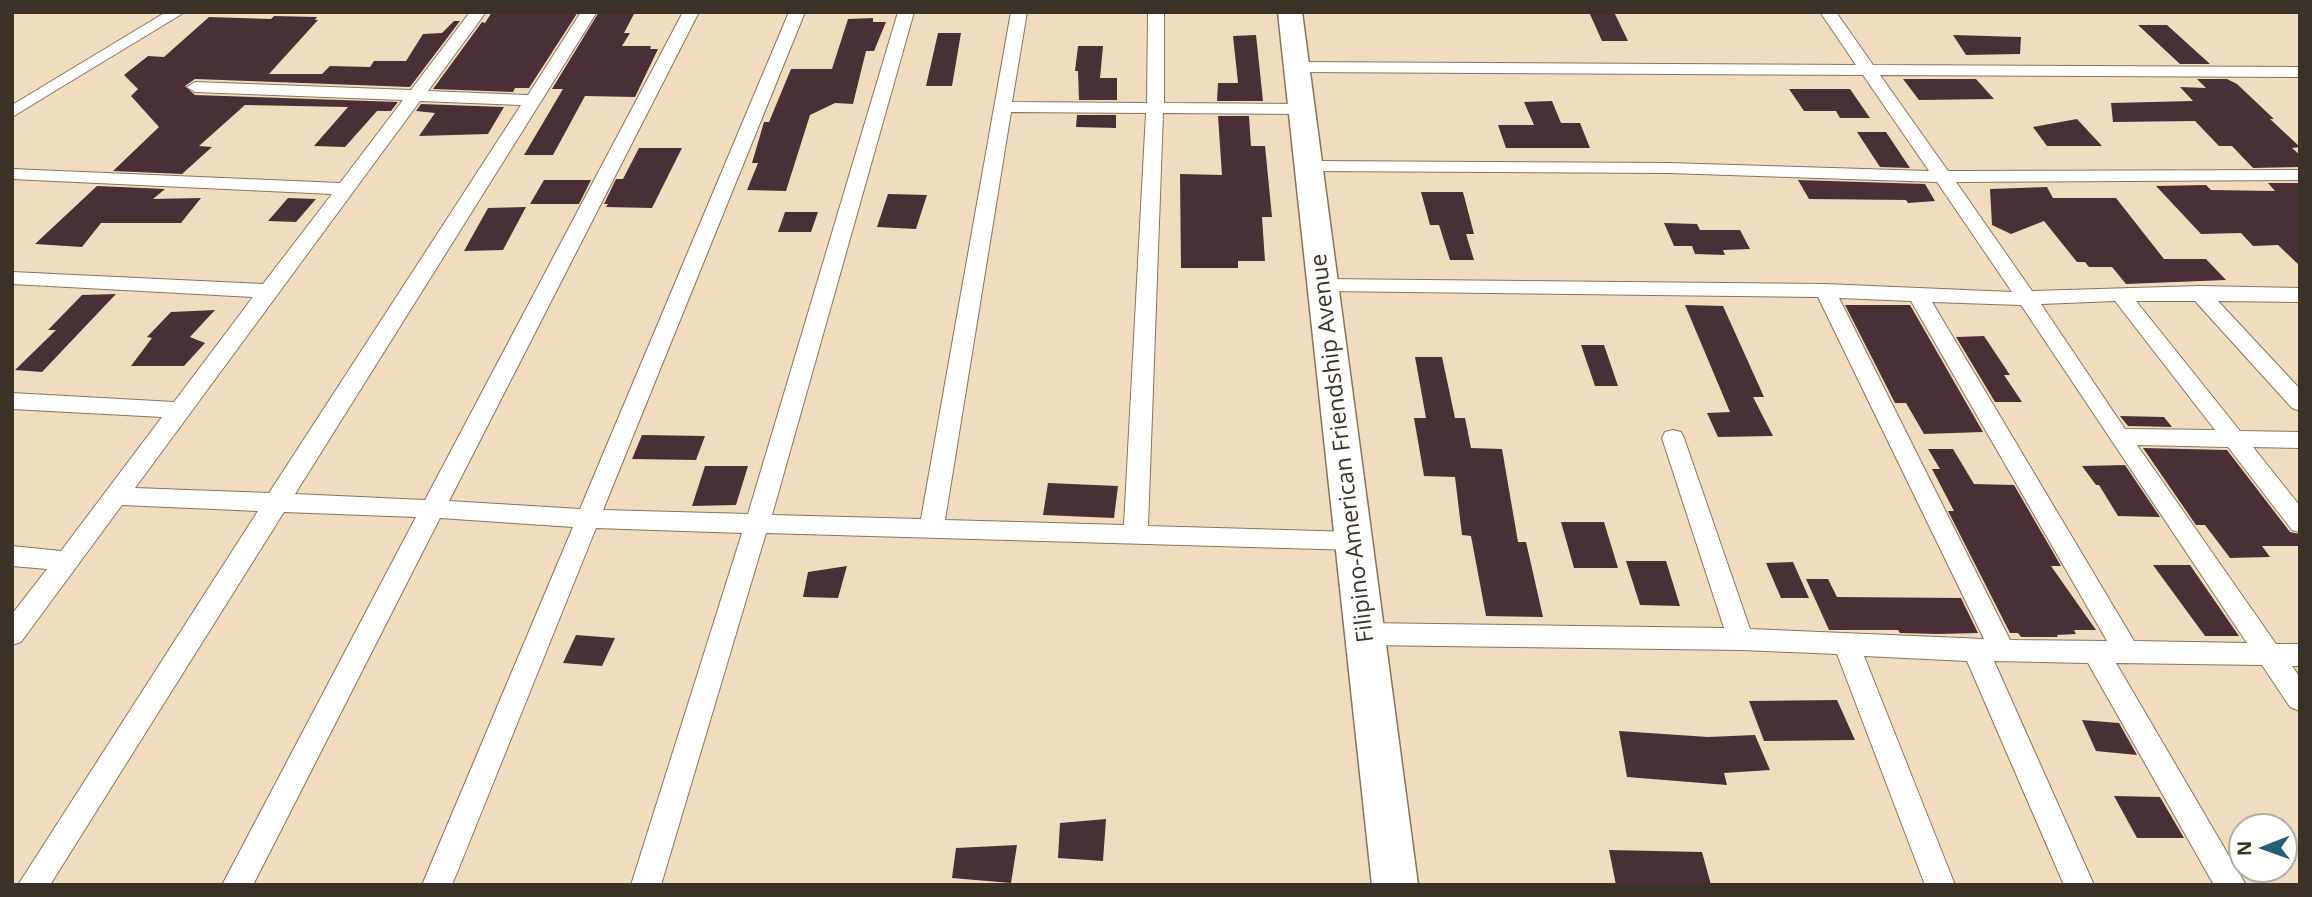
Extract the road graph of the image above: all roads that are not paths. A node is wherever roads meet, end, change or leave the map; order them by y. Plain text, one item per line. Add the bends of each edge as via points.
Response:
1 (177, 12) edge
2 (478, 12) edge
3 (589, 12) edge
4 (691, 12) edge
5 (797, 12) edge
6 (906, 12) edge
7 (1019, 12) edge
8 (1156, 12) edge
9 (1290, 12) edge
10 (1828, 12) edge
11 (1297, 67) junction
12 (1866, 69) junction
13 (2300, 72) edge
14 (195, 87) dead end
15 (415, 96) junction
16 (532, 100) junction
17 (1001, 107) junction
18 (1155, 108) junction
19 (1303, 110) junction
20 (12, 112) edge
21 (1310, 166) junction
22 (12, 174) edge
23 (2300, 175) edge
24 (1941, 177) junction
25 (345, 189) junction
26 (12, 278) edge
27 (1324, 285) junction
28 (268, 290) junction
29 (1825, 291) junction
30 (2120, 293) junction
31 (2199, 293) junction
32 (1917, 294) junction
33 (2298, 296) edge
34 (2028, 299) junction
35 (12, 401) edge
36 (2300, 403) edge
37 (179, 410) junction
38 (2231, 437) junction
39 (1673, 438) dead end
40 (2119, 438) junction
41 (2300, 440) edge
42 (116, 496) junction
43 (274, 503) junction
44 (434, 509) junction
45 (589, 519) junction
46 (2300, 523) edge
47 (757, 524) junction
48 (931, 530) junction
49 (1136, 536) junction
50 (1354, 541) junction
51 (12, 556) edge
52 (68, 561) junction
53 (12, 634) edge
54 (1365, 634) junction
55 (1741, 639) junction
56 (1846, 643) junction
57 (1989, 650) junction
58 (2095, 651) junction
59 (2126, 651) junction
60 (2269, 655) junction
61 (2300, 655) edge
62 (2300, 699) edge
63 (33, 885) edge
64 (237, 885) edge
65 (437, 885) edge
66 (646, 885) edge
67 (1395, 885) edge
68 (1940, 885) edge
69 (2079, 885) edge
70 (2231, 885) edge

1 - 20 street
2 - 15 street
3 - 16 street
4 - 44 street
5 - 45 street
6 - 47 street
7 - 17 street
8 - 18 street
9 - 11 main road, Filipino-American Friendship Avenue
10 - 12 street
11 - 12 street
11 - 19 main road, Filipino-American Friendship Avenue
12 - 13 street
12 - 24 street
14 - 15 street
15 - 16 street
15 - 25 street
16 - 43 street
17 - 18 street
17 - 48 street
18 - 19 street
18 - 49 street
19 - 21 main road, Filipino-American Friendship Avenue
21 - 24 street via 1681,168
21 - 27 main road, Filipino-American Friendship Avenue
22 - 25 street
23 - 24 street
24 - 34 street
25 - 28 street
26 - 28 street
27 - 29 street
27 - 50 main road, Filipino-American Friendship Avenue
28 - 37 street
29 - 32 street
29 - 57 street
30 - 31 street
30 - 34 street
30 - 38 street
31 - 33 street
31 - 36 street
32 - 34 street
32 - 59 street
34 - 40 street
35 - 37 street
37 - 42 street
38 - 40 street
38 - 41 street
38 - 46 street
39 - 55 street
40 - 60 street
42 - 43 street
42 - 52 street
43 - 44 street
43 - 63 street
44 - 45 street
44 - 64 street
45 - 47 street
45 - 65 street
47 - 48 street
47 - 66 street
48 - 49 street
49 - 50 street
50 - 54 main road, Filipino-American Friendship Avenue
51 - 52 street
52 - 53 street
54 - 55 street
54 - 67 main road, Filipino-American Friendship Avenue
55 - 56 street
56 - 57 street
56 - 68 street
57 - 58 street
57 - 69 street
58 - 59 street
58 - 70 street
59 - 60 street
60 - 61 street
60 - 62 street

